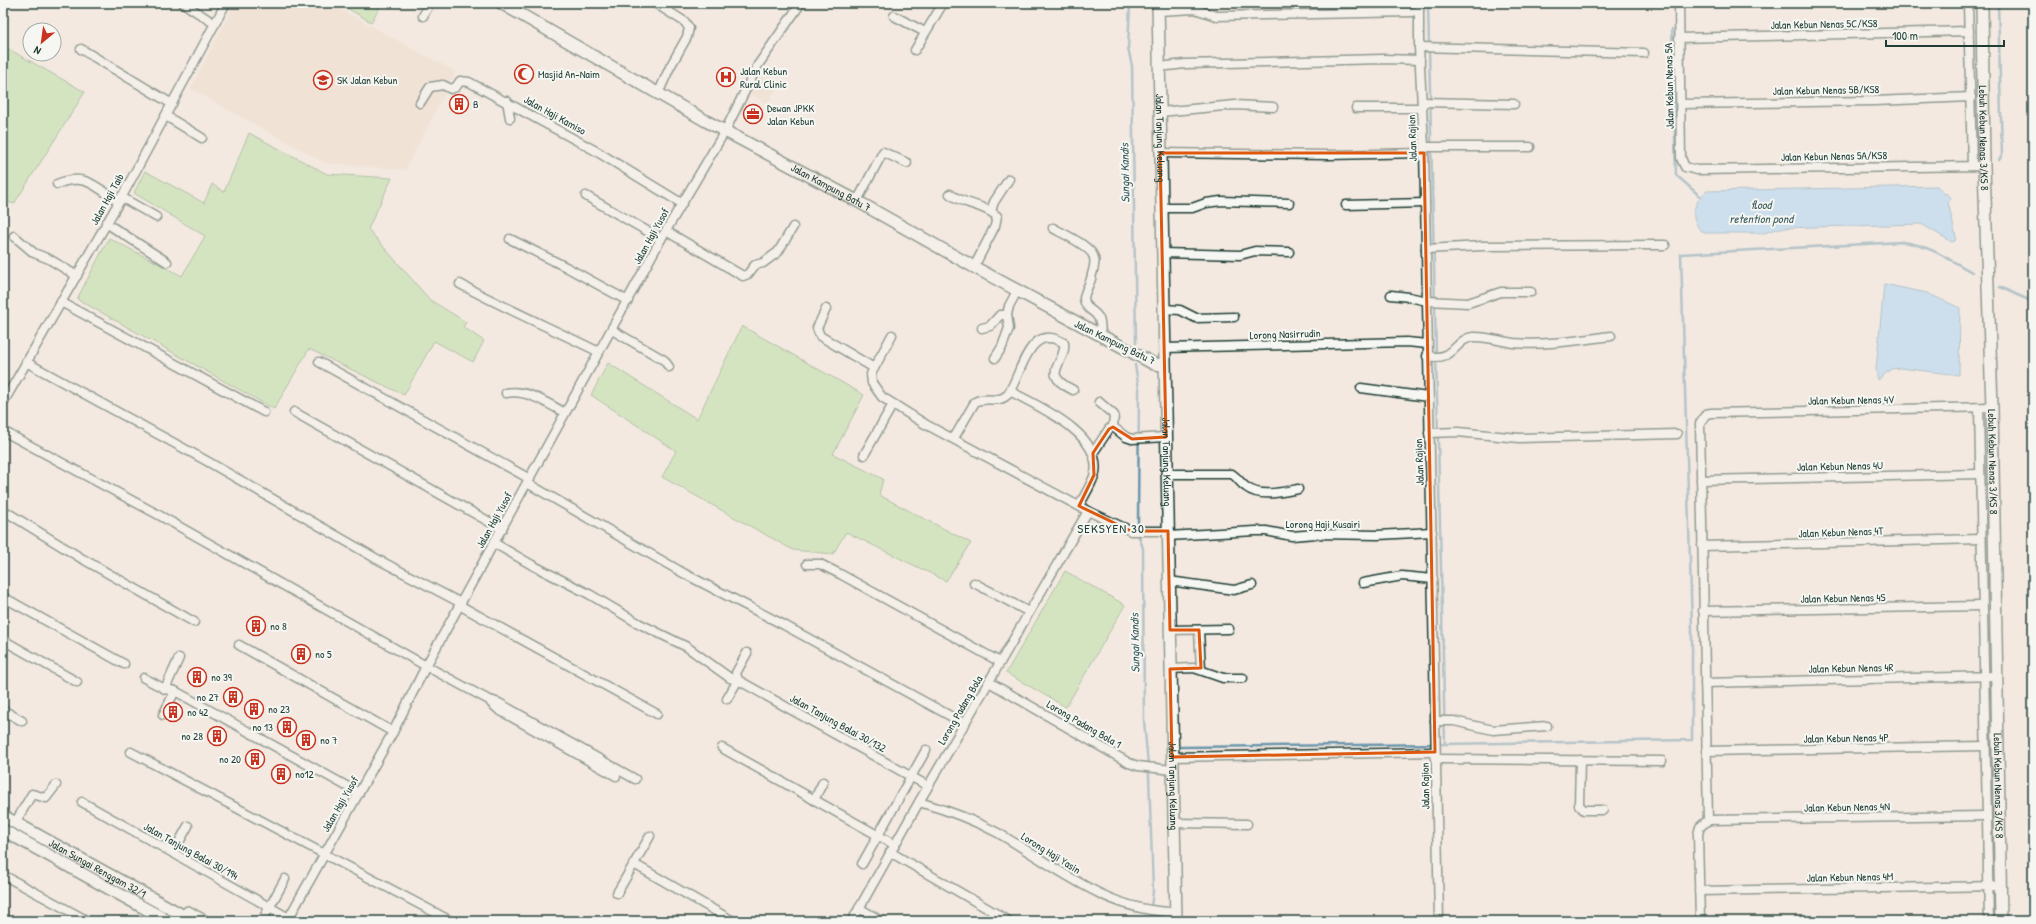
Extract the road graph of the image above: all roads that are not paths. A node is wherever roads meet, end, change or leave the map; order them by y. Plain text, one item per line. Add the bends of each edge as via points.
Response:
1 (183, 3) edge
2 (226, 3) edge
3 (430, 3) edge
4 (655, 3) edge
5 (801, 3) edge
6 (940, 3) edge
7 (1678, 3) edge
8 (1968, 3) edge
9 (1982, 3) edge
10 (507, 4) edge
11 (1417, 8) edge
12 (1162, 9) edge
13 (423, 16) dead end
14 (894, 16) dead end
15 (215, 24) junction
16 (1970, 31) junction
17 (925, 32) junction
18 (1679, 38) junction
19 (1422, 47) junction
20 (81, 49) dead end
21 (915, 50) dead end
22 (1644, 53) dead end
23 (1420, 60) junction
24 (1159, 67) junction
25 (658, 94) junction
26 (1971, 97) junction
27 (507, 101) junction
28 (420, 102) dead end
29 (172, 104) junction
30 (1514, 104) dead end
31 (1680, 104) junction
32 (1422, 105) junction
33 (1273, 107) dead end
34 (1356, 108) dead end
35 (1160, 112) junction
36 (166, 116) junction
37 (510, 118) dead end
38 (725, 131) junction
39 (202, 138) dead end
40 (1530, 147) dead end
41 (1425, 149) junction
42 (1160, 153) junction
43 (907, 163) dead end
44 (1972, 166) junction
45 (1984, 166) junction
46 (1685, 167) joint
47 (1009, 179) dead end
48 (58, 184) dead end
49 (950, 194) dead end
50 (586, 196) dead end
51 (120, 199) junction
52 (856, 201) junction
53 (682, 203) junction
54 (1289, 203) dead end
55 (1423, 203) junction
56 (1346, 206) dead end
57 (1166, 208) junction
58 (991, 211) junction
59 (156, 217) dead end
60 (106, 223) junction
61 (793, 227) dead end
62 (1053, 228) dead end
63 (666, 231) junction
64 (14, 236) dead end
65 (510, 239) dead end
66 (661, 239) junction
67 (1665, 244) dead end
68 (1428, 248) junction
69 (1289, 252) dead end
70 (1162, 253) junction
71 (167, 262) dead end
72 (974, 267) junction
73 (77, 276) junction
74 (460, 284) dead end
75 (1018, 291) junction
76 (1531, 292) dead end
77 (1391, 295) dead end
78 (628, 301) junction
79 (1429, 301) junction
80 (61, 302) junction
81 (826, 309) dead end
82 (1163, 309) junction
83 (1007, 315) junction
84 (1234, 317) dead end
85 (982, 328) dead end
86 (612, 330) junction
87 (892, 335) dead end
88 (1100, 336) junction
89 (1611, 336) dead end
90 (1427, 344) junction
91 (1164, 348) junction
92 (599, 352) junction
93 (1429, 357) junction
94 (995, 358) dead end
95 (26, 362) junction
96 (319, 362) dead end
97 (1164, 365) junction
98 (669, 367) dead end
99 (874, 368) junction
100 (1361, 388) dead end
101 (1073, 390) dead end
102 (1010, 391) junction
103 (506, 393) dead end
104 (1428, 397) junction
105 (4, 398) edge
106 (1099, 402) dead end
107 (893, 404) junction
108 (1992, 407) junction
109 (1978, 408) junction
110 (264, 412) dead end
111 (294, 412) dead end
112 (565, 413) junction
113 (1113, 427) junction
114 (3, 431) edge
115 (1431, 433) junction
116 (1677, 434) dead end
117 (1166, 437) junction
118 (954, 438) junction
119 (1093, 454) junction
120 (864, 455) dead end
121 (1166, 474) junction
122 (1980, 474) junction
123 (1701, 480) junction
124 (528, 481) junction
125 (1298, 489) dead end
126 (1080, 506) junction
127 (3, 510) edge
128 (1088, 511) junction
129 (502, 529) junction
130 (1429, 532) junction
131 (1168, 533) junction
132 (1981, 539) junction
133 (494, 543) junction
134 (1702, 546) junction
135 (807, 564) dead end
136 (1433, 579) junction
137 (1169, 581) junction
138 (974, 583) dead end
139 (1363, 583) dead end
140 (1252, 584) dead end
141 (3, 597) edge
142 (460, 604) junction
143 (1982, 606) junction
144 (1703, 611) junction
145 (1029, 612) junction
146 (194, 622) dead end
147 (1229, 629) dead end
148 (1170, 630) junction
149 (1199, 630) junction
150 (3, 640) edge
151 (239, 645) dead end
152 (747, 653) dead end
153 (180, 658) dead end
154 (1000, 662) junction
155 (124, 664) dead end
156 (426, 666) junction
157 (1170, 669) junction
158 (1201, 670) junction
159 (1985, 676) junction
160 (1997, 676) junction
161 (144, 678) dead end
162 (1243, 678) dead end
163 (738, 680) junction
164 (77, 682) dead end
165 (989, 682) junction
166 (1705, 683) junction
167 (165, 689) junction
168 (175, 691) junction
169 (487, 699) junction
170 (727, 700) dead end
171 (3, 710) edge
172 (657, 714) dead end
173 (163, 716) dead end
174 (22, 721) dead end
175 (1437, 721) junction
176 (965, 724) junction
177 (1547, 726) dead end
178 (393, 732) junction
179 (1985, 746) junction
180 (722, 748) dead end
181 (926, 750) dead end
182 (1436, 751) junction
183 (1706, 751) junction
184 (131, 752) dead end
185 (1172, 757) junction
186 (1580, 760) junction
187 (1662, 761) dead end
188 (1172, 770) junction
189 (616, 776) dead end
190 (910, 776) junction
191 (635, 779) dead end
192 (823, 782) dead end
193 (56, 785) dead end
194 (928, 786) junction
195 (359, 793) junction
196 (814, 800) junction
197 (82, 802) dead end
198 (919, 802) junction
199 (1603, 810) dead end
200 (3, 816) edge
201 (1986, 816) junction
202 (1708, 820) junction
203 (15, 823) junction
204 (1174, 823) junction
205 (1247, 824) dead end
206 (188, 826) dead end
207 (3, 830) edge
208 (878, 835) junction
209 (650, 836) dead end
210 (892, 848) junction
211 (173, 853) junction
212 (324, 854) junction
213 (634, 864) junction
214 (862, 864) dead end
215 (3, 875) edge
216 (285, 879) dead end
217 (1989, 886) junction
218 (2001, 886) junction
219 (1699, 891) junction
220 (617, 893) dead end
221 (167, 906) junction
222 (269, 908) junction
223 (859, 908) junction
224 (720, 913) junction
225 (1176, 917) edge
226 (288, 920) edge
227 (88, 921) edge
228 (168, 921) edge
229 (193, 921) edge
230 (204, 921) edge
231 (262, 921) edge
232 (451, 921) edge
233 (715, 921) edge
234 (733, 921) edge
235 (852, 921) edge
236 (881, 921) edge
237 (1009, 921) edge
238 (1439, 921) edge
239 (1700, 921) edge
240 (1989, 921) edge
241 (2001, 921) edge

1 - 15 street
2 - 15 street, Jalan Haji Taib
3 - 13 street
4 - 25 street via 685,22 689,28 688,37
5 - 38 street, Jalan Haji Yusof via 758,65
6 - 17 street via 942,5
7 - 18 street, Jalan Kebun Nenas 5A
8 - 16 street
9 - 45 street, Lebuh Kebun Nenas 3/KS 8
10 - 25 street, Jalan Kampung Batu 7
11 - 12 street via 1402,12 1216,16 1195,9
11 - 19 street, Jalan Rajion
12 - 24 street, Jalan Tanjung Keluang
14 - 17 street
15 - 29 street, Jalan Haji Taib
16 - 18 street, Jalan Kebun Nenas 5C/KS8
16 - 26 street
17 - 21 street
18 - 31 street, Jalan Kebun Nenas 5A
19 - 22 street
19 - 23 street, Jalan Rajion
20 - 29 street
23 - 24 street via 1383,58
23 - 32 street, Jalan Rajion
24 - 35 street, Jalan Tanjung Keluang
25 - 38 street, Jalan Kampung Batu 7
26 - 31 street, Jalan Kebun Nenas 5B/KS8
26 - 44 street
27 - 28 street, Jalan Haji Kamiso via 469,82 460,81 451,89 443,85 430,87
27 - 37 street
27 - 53 street, Jalan Haji Kamiso
29 - 36 street, Jalan Haji Taib
30 - 32 street
31 - 46 street, Jalan Kebun Nenas 5A via 1681,158
32 - 34 street
32 - 41 street, Jalan Rajion
33 - 35 street via 1235,105
35 - 42 street, Jalan Tanjung Keluang
36 - 39 street
36 - 51 street, Jalan Haji Taib
38 - 52 street, Jalan Kampung Batu 7
38 - 53 street, Jalan Haji Yusof
40 - 41 street
41 - 42 street via 1328,155
41 - 55 street, Jalan Rajion
42 - 57 street, Jalan Tanjung Keluang
43 - 52 street via 883,152
44 - 45 street, Jalan Kebun Nenas 5A/KS8
44 - 46 street, Jalan Kebun Nenas 5A/KS8 via 1697,170
45 - 108 street, Lebuh Kebun Nenas 3/KS 8
47 - 58 street
48 - 51 street via 69,178 83,180
49 - 58 street via 956,199
50 - 66 street
51 - 59 street
51 - 60 street, Jalan Haji Taib
52 - 72 street, Jalan Kampung Batu 7
53 - 63 street, Jalan Haji Yusof
54 - 57 street via 1221,201 1192,208
55 - 56 street
55 - 68 street, Jalan Rajion
57 - 70 street, Jalan Tanjung Keluang
58 - 72 street via 997,216 995,226
60 - 71 street
60 - 73 street, Jalan Haji Taib
61 - 63 street via 778,252 743,276
62 - 88 street via 1090,250 1094,257 1095,265 1084,299 1086,305 1099,316 1102,325
63 - 66 street, Jalan Haji Yusof
64 - 73 street via 34,253
65 - 78 street
66 - 78 street, Jalan Haji Yusof
67 - 68 street
68 - 79 street, Jalan Rajion
69 - 70 street via 1255,251 1240,255
70 - 82 street, Jalan Tanjung Keluang
72 - 75 street, Jalan Kampung Batu 7
73 - 80 street, Jalan Haji Taib
74 - 92 street
75 - 83 street
75 - 88 street, Jalan Kampung Batu 7
76 - 79 street via 1500,292 1468,303
77 - 79 street
78 - 86 street, Jalan Haji Yusof
79 - 90 street, Jalan Rajion
80 - 95 street, Jalan Haji Taib
80 - 110 street
81 - 99 street via 817,328 820,336
82 - 84 street via 1180,310 1196,318
82 - 91 street, Jalan Tanjung Keluang
83 - 85 street via 1000,316 990,326
83 - 94 street via 1009,328 1002,348
86 - 92 street, Jalan Haji Yusof
86 - 98 street via 664,360
87 - 99 street
88 - 97 street, Jalan Kampung Batu 7 via 1154,364
89 - 93 street via 1560,342 1513,343 1480,337 1469,338 1452,353 1441,357
90 - 91 street, Lorong Nasirrudin via 1407,342
90 - 93 street, Jalan Rajion
91 - 97 street, Jalan Tanjung Keluang
92 - 112 street, Jalan Haji Yusof
93 - 104 street, Jalan Rajion
95 - 105 street, Jalan Haji Taib
95 - 142 street
96 - 124 street
97 - 117 street, Jalan Tanjung Keluang
99 - 107 street via 871,374 876,391
100 - 104 street
101 - 102 street via 1063,385 1055,374 1064,343 1055,337 1043,337 1032,345
102 - 118 street via 1007,396 997,400 975,402
102 - 119 street via 1065,421
103 - 112 street via 516,391 535,397
104 - 115 street, Jalan Rajion
106 - 113 street via 1114,415
107 - 118 street
107 - 120 street
108 - 109 street, Jalan Kebun Nenas 4V
108 - 160 street, Lebuh Kebun Nenas 3/KS 8
109 - 122 street
109 - 123 street, Jalan Kebun Nenas 4V via 1706,414 1700,423
111 - 129 street
112 - 124 street, Jalan Haji Yusof
113 - 117 street via 1132,439
113 - 119 street via 1109,429
114 - 156 street via 157,514
115 - 116 street via 1444,431 1519,438
115 - 130 street, Jalan Rajion
117 - 121 street, Jalan Tanjung Keluang
118 - 126 street
119 - 126 street via 1094,474
121 - 125 street via 1232,474 1246,487 1270,494
121 - 131 street, Jalan Tanjung Keluang
122 - 123 street, Jalan Kebun Nenas 4U
122 - 132 street
123 - 134 street
124 - 129 street, Jalan Haji Yusof
124 - 176 street via 685,574 784,624
126 - 128 street
127 - 146 street
128 - 131 street, Lorong Haji Kusairi via 1131,531
128 - 145 street, Lorong Padang Bola
129 - 133 street, Jalan Haji Yusof
130 - 131 street, Lorong Haji Kusairi via 1292,536 1255,531
130 - 136 street, Jalan Rajion
131 - 137 street, Jalan Tanjung Keluang
132 - 134 street, Jalan Kebun Nenas 4T
132 - 143 street
133 - 142 street, Jalan Haji Yusof
133 - 163 street, Jalan Tanjung Balai 30/132 via 638,623 687,647 717,670
134 - 144 street
135 - 154 street via 820,564 840,574
136 - 139 street via 1402,576
136 - 175 street, Jalan Rajion
137 - 140 street via 1234,590
137 - 148 street, Jalan Tanjung Keluang
138 - 145 street
141 - 155 street
142 - 156 street, Jalan Haji Yusof
142 - 172 street
143 - 144 street, Jalan Kebun Nenas 4S
143 - 159 street
144 - 166 street
145 - 154 street, Lorong Padang Bola
147 - 149 street
148 - 149 street
148 - 157 street, Jalan Tanjung Keluang
149 - 158 street
150 - 164 street
151 - 178 street
152 - 163 street via 736,673
153 - 167 street
154 - 165 street, Lorong Padang Bola
156 - 169 street
156 - 178 street, Jalan Haji Yusof
157 - 158 street
157 - 185 street, Jalan Tanjung Keluang
158 - 162 street via 1223,678
159 - 160 street, Jalan Kebun Nenas 4R
159 - 166 street, Jalan Kebun Nenas 4R
159 - 179 street
160 - 218 street, Lebuh Kebun Nenas 3/KS 8
161 - 167 street
163 - 170 street
163 - 190 street, Jalan Tanjung Balai 30/132
165 - 176 street, Lorong Padang Bola
165 - 188 street, Lorong Padang Bola 1 via 1129,763
166 - 183 street
167 - 168 street
168 - 173 street
168 - 195 street
169 - 189 street via 500,710
169 - 191 street via 499,703
171 - 174 street
175 - 177 street via 1454,721 1493,730
175 - 182 street, Jalan Rajion
176 - 194 street, Lorong Padang Bola
178 - 195 street, Jalan Haji Yusof
179 - 183 street, Jalan Kebun Nenas 4P
179 - 201 street
180 - 196 street
181 - 190 street
182 - 185 street
182 - 186 street via 1456,759
182 - 238 street, Jalan Rajion
183 - 202 street
184 - 212 street
185 - 188 street, Jalan Tanjung Keluang
186 - 187 street
186 - 199 street via 1579,805 1583,810
188 - 204 street, Jalan Tanjung Keluang
190 - 194 street, Jalan Tanjung Balai 30/132
190 - 208 street
192 - 196 street
193 - 203 street via 46,798 32,794
194 - 198 street, Lorong Padang Bola
195 - 212 street, Jalan Haji Yusof
196 - 208 street
197 - 211 street, Jalan Tanjung Balai 30/194
198 - 210 street, Lorong Padang Bola
198 - 225 street, Lorong Haji Yasin via 971,819 1086,887 1142,910
200 - 203 street, Jalan Sungai Renggam 32/1
201 - 202 street, Jalan Kebun Nenas 4N
201 - 217 street
202 - 219 street via 1700,826 1698,834
203 - 221 street, Jalan Sungai Renggam 32/1
204 - 205 street
204 - 225 street, Jalan Tanjung Keluang
206 - 211 street
207 - 228 street, Jalan Sungai Renggam 32/1
208 - 210 street
208 - 214 street
209 - 213 street
210 - 223 street, Lorong Padang Bola
210 - 237 street
211 - 222 street, Jalan Tanjung Balai 30/194
212 - 226 street, Jalan Haji Yusof
212 - 232 street
213 - 220 street
213 - 224 street
215 - 227 street
216 - 222 street
217 - 218 street, Jalan Kebun Nenas 4M
217 - 219 street, Jalan Kebun Nenas 4M
217 - 240 street
218 - 241 street, Lebuh Kebun Nenas 3/KS 8
219 - 239 street
221 - 229 street, Jalan Sungai Renggam 32/1
221 - 230 street via 179,907
222 - 226 street, Jalan Tanjung Balai 30/194
222 - 231 street
223 - 235 street, Lorong Padang Bola
223 - 236 street
224 - 233 street
224 - 234 street

